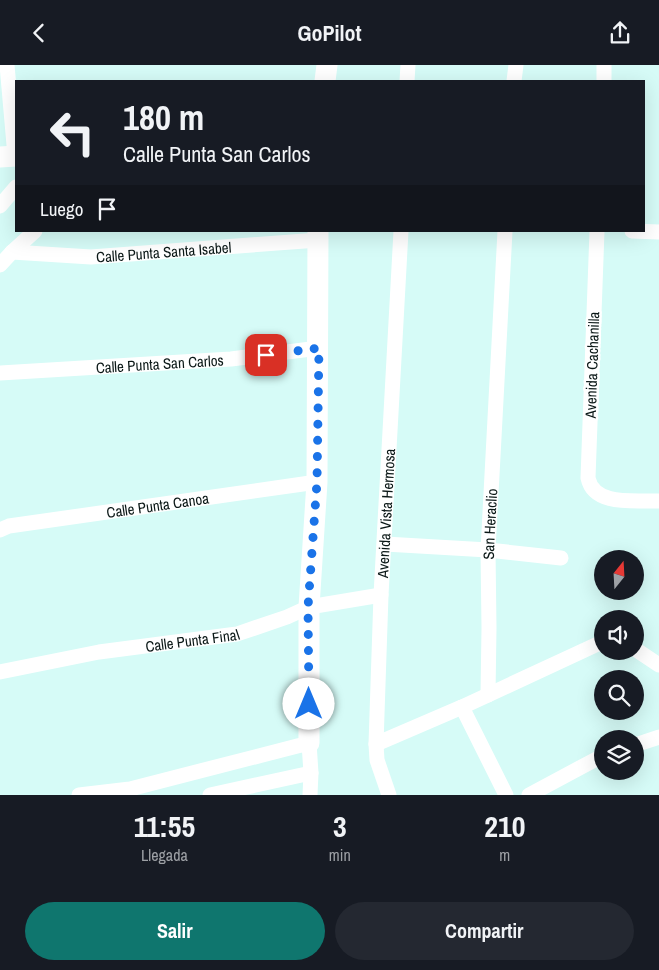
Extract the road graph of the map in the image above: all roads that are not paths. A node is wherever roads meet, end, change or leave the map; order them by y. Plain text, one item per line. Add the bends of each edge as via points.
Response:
1 (8, 65) edge
2 (327, 65) edge
3 (408, 65) edge
4 (516, 65) edge
5 (604, 65) edge
6 (325, 80) edge
7 (407, 80) edge
8 (514, 80) edge
9 (604, 80) edge
10 (10, 156) edge
11 (15, 188) edge
12 (0, 206) edge
13 (645, 231) edge
14 (34, 232) edge
15 (401, 232) edge
16 (505, 232) edge
17 (597, 232) edge
18 (659, 232) edge
19 (318, 235) edge
20 (12, 252) junction
21 (0, 265) edge
22 (319, 348) junction
23 (0, 373) edge
24 (317, 482) junction
25 (659, 501) edge
26 (0, 530) edge
27 (385, 544) junction
28 (488, 550) junction
29 (561, 558) dead end
30 (382, 595) junction
31 (308, 607) junction
32 (594, 645) edge
33 (644, 655) edge
34 (659, 665) edge
35 (0, 672) edge
36 (488, 695) junction
37 (462, 707) junction
38 (659, 737) edge
39 (644, 742) edge
40 (309, 743) junction
41 (376, 744) junction
42 (594, 760) edge
43 (312, 773) junction
44 (79, 795) edge
45 (210, 795) edge
46 (310, 795) edge
47 (389, 795) edge
48 (506, 795) edge
49 (529, 795) edge

1 - 10 street
2 - 6 street
3 - 7 street
4 - 8 street
5 - 9 street
11 - 12 street
13 - 18 street
14 - 20 street
15 - 27 street, Avenida Vista Hermosa
16 - 28 street, San Heraclio
17 - 25 street, Avenida Cachanilla via 590,488 612,500
19 - 20 street, Calle Punta Santa Isabel via 91,257
19 - 22 street
20 - 21 street
22 - 23 street, Calle Punta San Carlos via 232,359
22 - 24 street
24 - 26 street, Calle Punta Canoa via 9,526
24 - 31 street
27 - 28 street
27 - 30 street, Avenida Vista Hermosa
28 - 29 street
28 - 36 street, San Heraclio
30 - 31 street, Calle Punta Final
30 - 41 street, Avenida Vista Hermosa
31 - 35 street, Calle Punta Final via 237,634 99,652
31 - 40 street
32 - 36 street
33 - 34 street
36 - 37 street
37 - 41 street
37 - 48 street
38 - 39 street
40 - 43 street
40 - 44 street via 130,789
41 - 47 street, Avenida Vista Hermosa via 377,760
42 - 49 street
43 - 45 street
43 - 46 street

